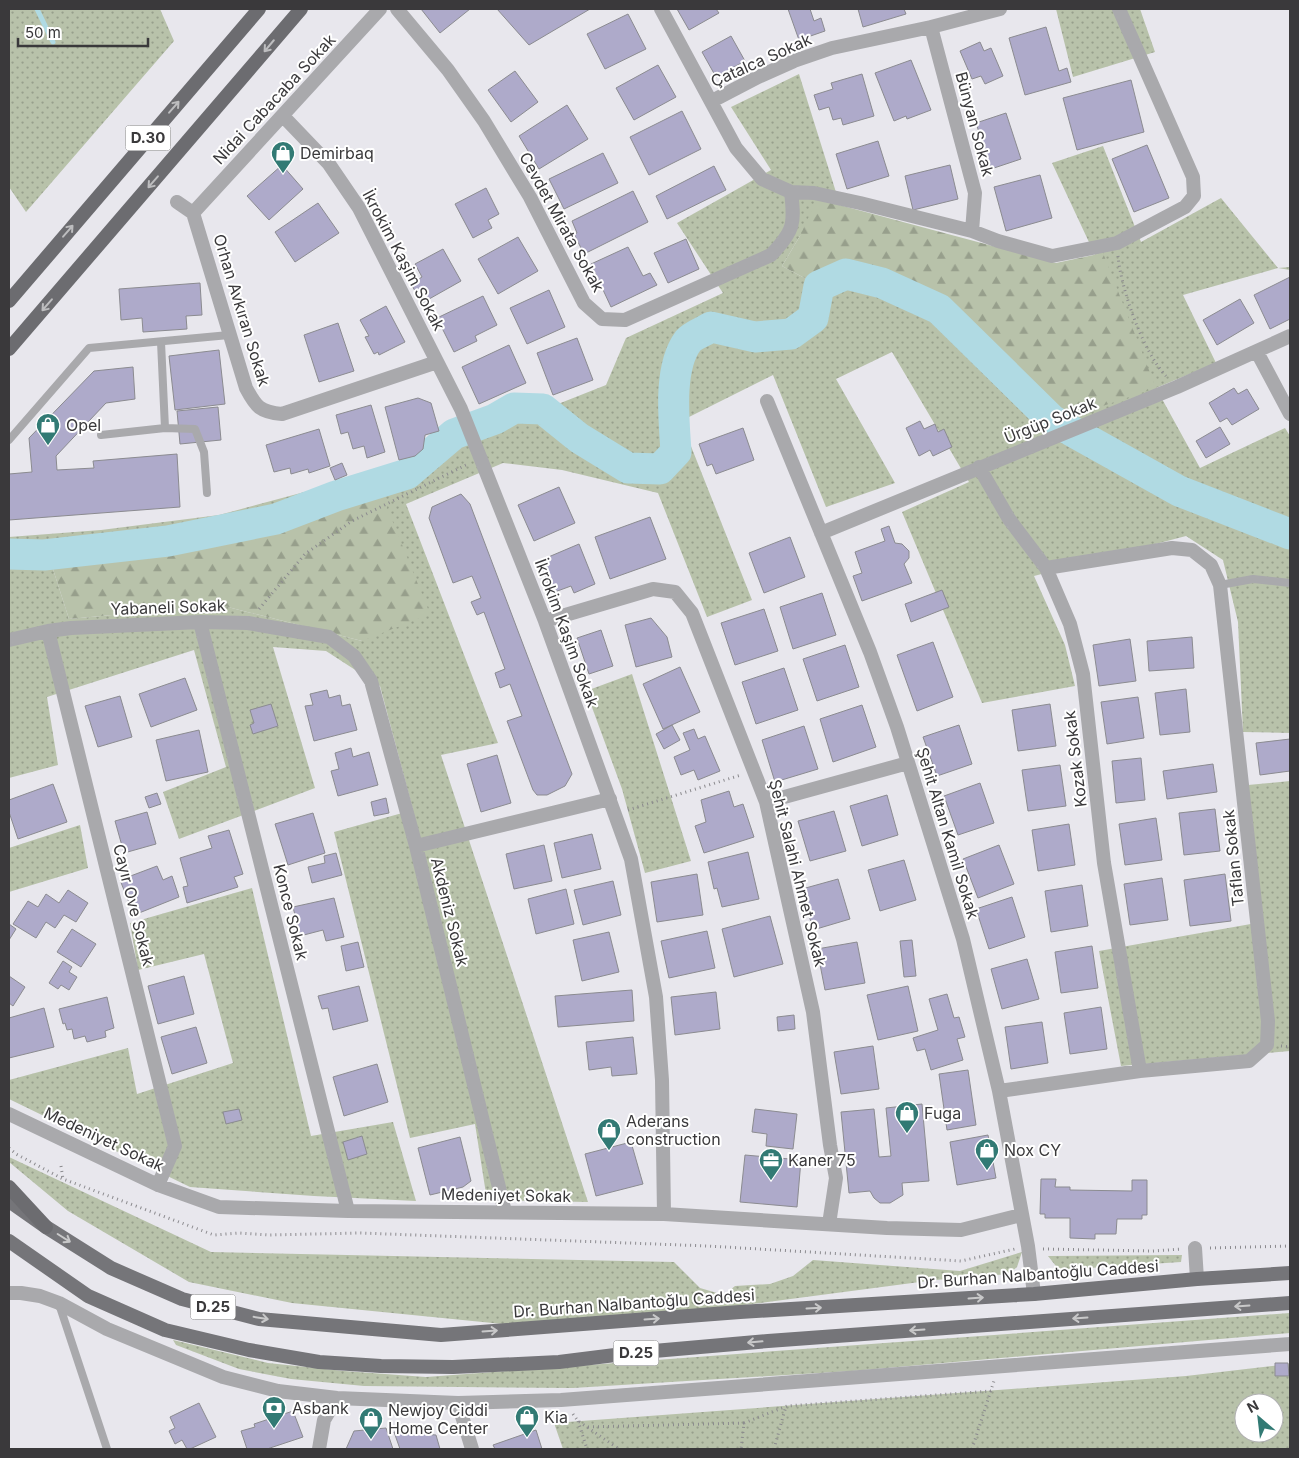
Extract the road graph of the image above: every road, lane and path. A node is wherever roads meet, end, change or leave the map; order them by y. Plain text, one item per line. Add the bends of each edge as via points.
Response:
1 (259, 9) edge
2 (301, 9) edge
3 (380, 9) edge
4 (397, 9) edge
5 (661, 9) edge
6 (1000, 9) edge
7 (1119, 9) edge
8 (931, 27) junction
9 (712, 101) junction
10 (283, 116) junction
11 (791, 192) junction
12 (177, 202) dead end
13 (193, 213) junction
14 (972, 231) junction
15 (1117, 243) junction
16 (37, 268) junction
17 (9, 292) edge
18 (9, 301) edge
19 (230, 335) junction
20 (1290, 336) edge
21 (161, 342) junction
22 (9, 349) edge
23 (1257, 352) junction
24 (437, 362) junction
25 (1177, 387) junction
26 (767, 401) dead end
27 (1290, 414) edge
28 (165, 428) junction
29 (101, 435) dead end
30 (9, 440) edge
31 (479, 451) junction
32 (979, 467) junction
33 (207, 493) dead end
34 (821, 533) junction
35 (1046, 568) junction
36 (1290, 582) edge
37 (1220, 585) junction
38 (545, 621) junction
39 (200, 622) junction
40 (248, 623) junction
41 (48, 631) junction
42 (329, 637) joint
43 (9, 640) edge
44 (908, 763) junction
45 (754, 771) junction
46 (610, 799) junction
47 (766, 802) junction
48 (615, 814) junction
49 (416, 846) junction
50 (1140, 1071) junction
51 (999, 1090) junction
52 (9, 1114) edge
53 (9, 1148) edge
54 (60, 1166) dead end
55 (63, 1179) junction
56 (158, 1185) junction
57 (9, 1187) edge
58 (9, 1202) edge
59 (348, 1211) junction
60 (505, 1212) junction
61 (664, 1214) junction
62 (1021, 1215) junction
63 (829, 1224) junction
64 (46, 1228) junction
65 (9, 1241) edge
66 (1028, 1246) junction
67 (1290, 1246) edge
68 (1195, 1248) junction
69 (1290, 1273) edge
70 (1197, 1279) junction
71 (9, 1293) edge
72 (1034, 1294) junction
73 (59, 1303) junction
74 (1290, 1303) edge
75 (1290, 1344) edge
76 (997, 1366) junction
77 (991, 1391) junction
78 (337, 1398) junction
79 (562, 1400) junction
80 (458, 1402) junction
81 (786, 1406) junction
82 (578, 1421) junction
83 (744, 1423) junction
84 (588, 1427) junction
85 (107, 1449) edge
86 (319, 1449) edge
87 (472, 1449) edge
88 (587, 1449) edge
89 (618, 1449) edge
90 (741, 1449) edge
91 (774, 1449) edge
92 (972, 1449) edge

16 -> 1 highway, D.30
2 -> 22 highway, D.30
3 - 10 street, Nidai Cabacaba Sokak
4 - 11 street, Cevdet Mirata Sokak via 448,70 484,121 530,197 584,303 602,319 625,320 771,255 787,239 794,217
5 - 9 street
6 - 8 street, Çatalca Sokak
7 - 15 street via 1193,177 1194,196 1185,207
8 - 9 street, Çatalca Sokak via 832,48 794,61
8 - 14 street, Bünyan Sokak via 975,193
9 - 11 street via 736,148 762,179
10 - 13 street, Nidai Cabacaba Sokak
10 - 24 street, İkrokim Kaşim Sokak via 329,164 359,208
11 - 14 street via 814,193
12 - 13 street
13 - 19 street, Orhan Avkıran Sokak
14 - 15 street via 1052,256
15 - 25 path via 1120,274 1141,335 1159,369
16 - 17 highway
16 - 18 highway, D.30
19 - 21 lane
19 - 24 street, Orhan Avkıran Sokak via 254,405 267,413 282,414
20 - 23 street, Ürgüp Sokak
21 - 28 lane
21 - 30 lane via 89,348
23 - 25 street, Ürgüp Sokak
23 - 27 street
24 - 31 street, İkrokim Kaşim Sokak
25 - 32 street, Ürgüp Sokak
26 - 34 street, Şehit Altan Kamil Sokak
28 - 29 lane
28 - 33 lane via 195,430 204,452
31 - 38 street, İkrokim Kaşim Sokak
31 - 40 path via 352,521 305,554
32 - 34 street, Ürgüp Sokak
32 - 35 street, Kozak Sokak via 1009,519
34 - 44 street, Şehit Altan Kamil Sokak via 870,652
35 - 37 street, Taflan Sokak via 1172,548 1192,550 1211,565
35 - 50 street, Kozak Sokak via 1070,624 1083,674 1104,863
36 - 37 lane via 1253,579
37 - 50 street, Taflan Sokak via 1268,1021 1267,1045 1249,1062
38 - 45 street, Şehit Salahi Ahmet Sokak via 653,589 675,592 692,612
38 - 46 street, İkrokim Kaşim Sokak
39 - 40 street, Yabaneli Sokak
39 - 41 street, Yabaneli Sokak
39 - 59 street, Konce Sokak
40 - 42 street, Yabaneli Sokak
41 - 43 street, Yabaneli Sokak
41 - 56 street, Cayır Ove Sokak via 175,1146
42 - 49 street, Akdeniz Sokak via 354,656 371,681
44 - 47 street
44 - 51 street, Şehit Altan Kamil Sokak via 963,939
45 - 47 street, Şehit Salahi Ahmet Sokak
45 - 48 path
46 - 48 street, İkrokim Kaşim Sokak
46 - 49 street
47 - 63 street, Şehit Salahi Ahmet Sokak via 813,1012 836,1178
48 - 61 street, İkrokim Kaşim Sokak via 631,859 656,997 662,1080
49 - 60 street, Akdeniz Sokak
50 - 51 street, Taflan Sokak
51 - 62 street, Şehit Altan Kamil Sokak
52 - 56 street, Medeniyet Sokak
53 - 55 path
54 - 55 path
55 - 66 path via 214,1235 361,1234 698,1245 961,1261
56 - 59 street, Medeniyet Sokak via 219,1208
57 - 64 highway
58 - 64 main road, Dr. Burhan Nalbantoğlu Caddesi / D.25
59 - 60 street, Medeniyet Sokak
60 - 61 street, Medeniyet Sokak
61 - 63 street, Medeniyet Sokak
62 - 63 street, Medeniyet Sokak via 961,1230
62 - 66 street, Şehit Altan Kamil Sokak
64 -> 72 main road, Dr. Burhan Nalbantoğlu Caddesi / D.25 via 111,1268 182,1299 259,1319 441,1335
74 -> 65 main road, D.25 via 768,1341 559,1362 453,1367 381,1366 319,1362 165,1330 88,1296
66 - 68 path via 1154,1251
66 - 72 street, Şehit Altan Kamil Sokak
67 - 68 path
68 - 70 street
69 - 70 main road, Dr. Burhan Nalbantoğlu Caddesi / D.25
70 - 72 main road, Dr. Burhan Nalbantoğlu Caddesi / D.25
71 - 73 street via 40,1296
73 - 78 street via 107,1329 223,1377 288,1393
73 - 85 lane
75 - 76 street
76 - 77 path
76 - 79 street
77 - 81 path
77 - 92 path
78 - 80 street
78 - 86 street via 324,1420
79 - 80 street
79 - 82 path
80 - 87 street
81 - 83 path
81 - 91 path
82 - 84 path
82 - 88 path
83 - 84 path
83 - 90 path
84 - 89 path

